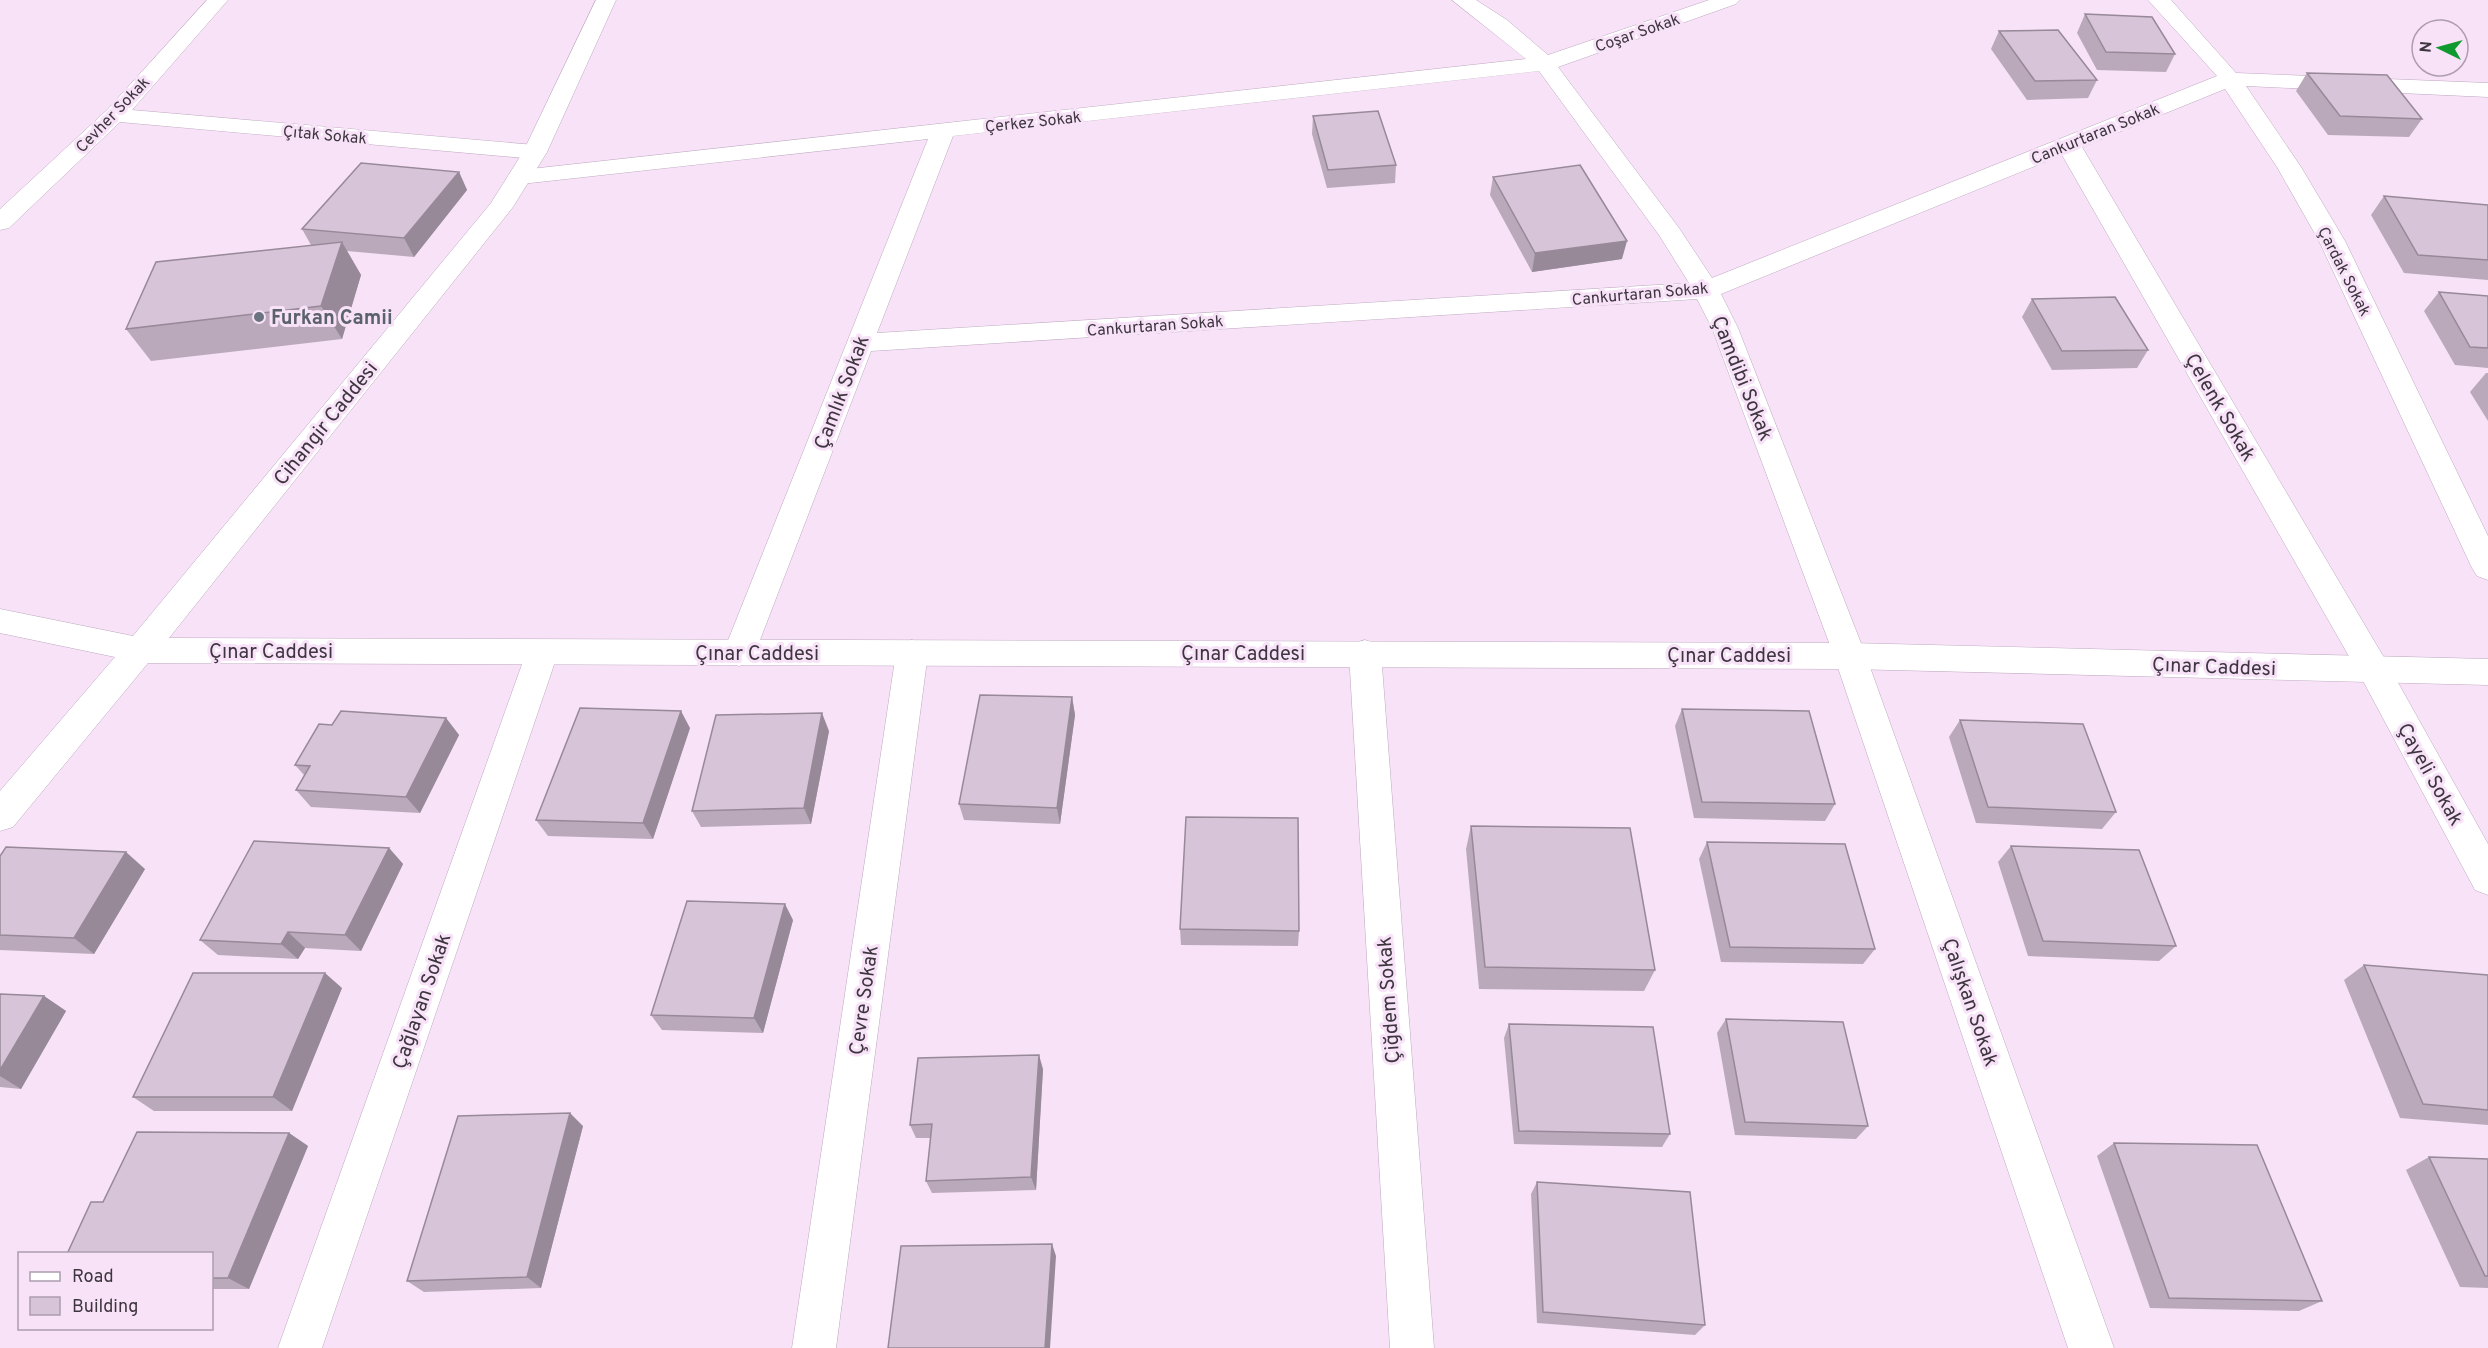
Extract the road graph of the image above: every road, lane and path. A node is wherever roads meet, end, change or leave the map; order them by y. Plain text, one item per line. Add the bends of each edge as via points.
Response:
1 (218, 0) edge
2 (606, 0) edge
3 (1462, 0) edge
4 (1729, 0) edge
5 (2159, 0) edge
6 (1545, 64) junction
7 (2230, 79) junction
8 (2488, 90) edge
9 (115, 115) junction
10 (943, 130) junction
11 (2068, 144) junction
12 (535, 152) junction
13 (521, 177) junction
14 (0, 223) edge
15 (1706, 290) junction
16 (860, 343) junction
17 (2488, 568) edge
18 (0, 621) edge
19 (140, 650) junction
20 (542, 653) junction
21 (739, 653) junction
22 (912, 653) junction
23 (1365, 653) junction
24 (1851, 656) junction
25 (2374, 670) junction
26 (2488, 672) edge
27 (0, 816) edge
28 (2488, 879) edge
29 (300, 1348) edge
30 (814, 1348) edge
31 (1412, 1348) edge
32 (2091, 1348) edge

1 - 9 street, Cevher Sokak
2 - 12 street, Cihangir Caddesi
3 - 6 street, Çamdibi Sokak
4 - 6 street, Coşar Sokak
5 - 7 street, Çardak Sokak
6 - 10 street, Çerkez Sokak
6 - 15 street, Çamdibi Sokak via 1670,233
7 - 8 street, Cankurtaran Sokak
7 - 11 street, Cankurtaran Sokak
7 - 17 street, Çardak Sokak via 2289,167 2332,241
9 - 12 street, Çıtak Sokak
9 - 14 street, Cevher Sokak
10 - 13 street, Çerkez Sokak
10 - 16 street, Çamlık Sokak
11 - 15 street, Cankurtaran Sokak
11 - 25 street, Çelenk Sokak
12 - 13 street, Cihangir Caddesi
13 - 19 street, Cihangir Caddesi via 501,207
15 - 16 street, Cankurtaran Sokak
15 - 24 street, Çamdibi Sokak via 1725,328
16 - 21 street, Çamlık Sokak
18 - 19 street, Çınar Caddesi
19 - 20 street, Çınar Caddesi
19 - 27 street, Cihangir Caddesi
20 - 21 street, Çınar Caddesi
20 - 29 street, Çağlayan Sokak
21 - 22 street, Çınar Caddesi
22 - 23 street, Çınar Caddesi
22 - 30 street, Çevre Sokak
23 - 24 street, Çınar Caddesi
23 - 31 street, Çiğdem Sokak
24 - 25 street, Çınar Caddesi
24 - 32 street, Çalışkan Sokak
25 - 26 street, Çınar Caddesi
25 - 28 street, Çayeli Sokak

